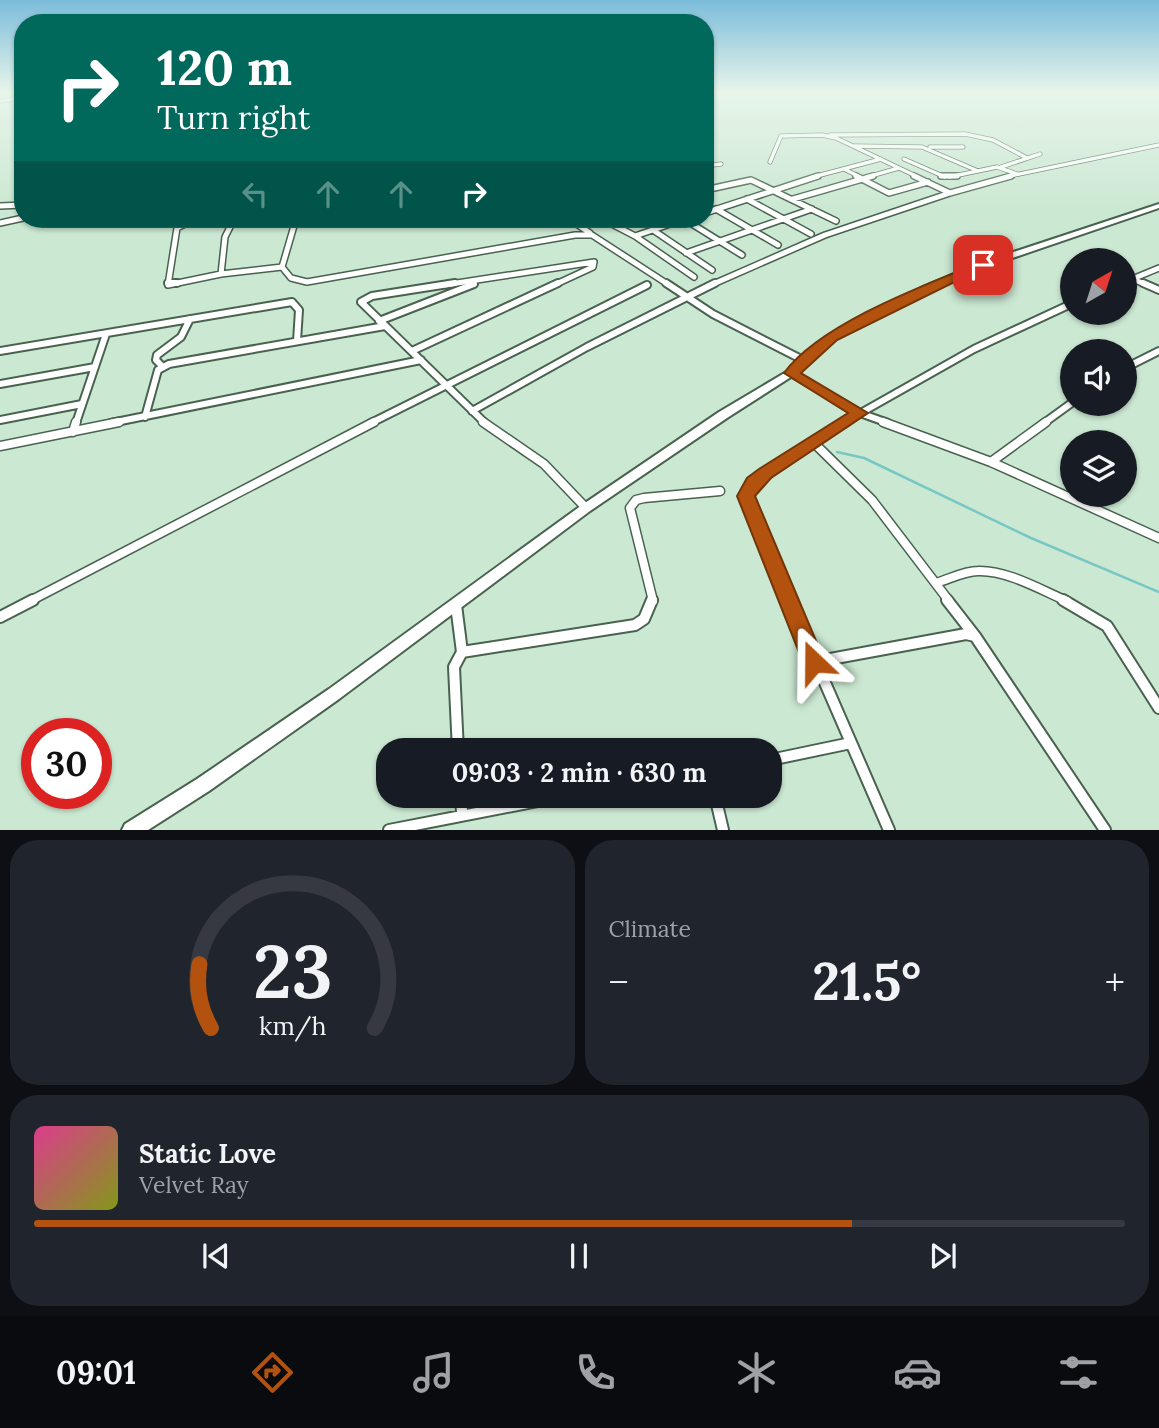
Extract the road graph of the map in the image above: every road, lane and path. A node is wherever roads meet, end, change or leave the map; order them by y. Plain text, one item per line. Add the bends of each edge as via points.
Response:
1 (826, 135) junction
2 (1159, 145) edge
3 (852, 146) junction
4 (922, 147) junction
5 (962, 147) dead end
6 (1040, 154) dead end
7 (881, 159) junction
8 (904, 159) dead end
9 (1027, 159) junction
10 (770, 162) dead end
11 (721, 164) dead end
12 (714, 165) edge
13 (1001, 167) junction
14 (899, 168) junction
15 (843, 169) junction
16 (978, 171) junction
17 (1017, 174) junction
18 (813, 177) junction
19 (859, 178) junction
20 (928, 182) junction
21 (830, 187) junction
22 (714, 188) edge
23 (775, 190) junction
24 (950, 193) junction
25 (747, 199) junction
26 (793, 199) junction
27 (1159, 206) edge
28 (716, 209) joint
29 (812, 209) junction
30 (782, 219) junction
31 (836, 221) dead end
32 (177, 228) edge
33 (230, 228) edge
34 (293, 228) edge
35 (582, 228) edge
36 (616, 228) edge
37 (659, 228) edge
38 (698, 228) edge
39 (653, 230) junction
40 (750, 230) junction
41 (811, 234) dead end
42 (592, 235) junction
43 (635, 236) junction
44 (719, 241) junction
45 (778, 245) dead end
46 (685, 253) junction
47 (743, 255) dead end
48 (282, 267) junction
49 (1159, 268) edge
50 (712, 270) dead end
51 (221, 274) junction
52 (694, 277) dead end
53 (1138, 277) edge
54 (487, 278) junction
55 (1138, 281) edge
56 (647, 285) dead end
57 (1159, 290) edge
58 (687, 295) junction
59 (1060, 308) edge
60 (190, 319) junction
61 (382, 323) junction
62 (106, 334) junction
63 (297, 341) junction
64 (0, 351) edge
65 (412, 351) junction
66 (1159, 351) edge
67 (421, 360) junction
68 (805, 361) junction
69 (1137, 362) edge
70 (162, 366) junction
71 (95, 367) junction
72 (791, 373) junction
73 (0, 384) edge
74 (446, 384) junction
75 (82, 404) junction
76 (472, 411) junction
77 (1060, 411) edge
78 (860, 413) junction
79 (145, 417) junction
80 (0, 420) edge
81 (73, 432) junction
82 (813, 443) junction
83 (0, 446) edge
84 (991, 463) junction
85 (720, 491) dead end
86 (586, 508) junction
87 (1159, 538) edge
88 (936, 583) junction
89 (456, 605) junction
90 (0, 617) edge
91 (975, 636) junction
92 (462, 652) junction
93 (814, 662) junction
94 (1159, 708) edge
95 (457, 738) edge
96 (851, 743) junction
97 (782, 757) edge
98 (462, 808) edge
99 (492, 808) edge
100 (718, 808) edge
101 (462, 813) junction
102 (131, 830) edge
103 (389, 830) edge
104 (723, 830) edge
105 (889, 830) edge
106 (1105, 830) edge

1 - 3 street
1 - 9 street via 965,134 993,141
1 - 10 street via 781,136
2 - 17 street
3 - 4 street
3 - 7 street
4 - 5 street
4 - 16 street
6 - 9 street
7 - 14 street
7 - 15 street
8 - 16 street via 946,177
9 - 13 street
11 - 12 street
13 - 16 street
13 - 17 street
14 - 19 street
14 - 20 street
15 - 18 street
15 - 19 street
17 - 24 street
18 - 21 street
18 - 23 street
19 - 20 street via 889,193
19 - 21 street
20 - 24 street
21 - 26 street
22 - 23 street via 746,179
23 - 25 street
23 - 26 street
24 - 58 street via 876,215 734,271
25 - 28 street
25 - 30 street
26 - 29 street
27 - 68 street via 928,288 832,337
28 - 40 street
29 - 30 street
29 - 31 street
30 - 40 street
30 - 41 street
32 - 51 street via 168,285
33 - 51 street
34 - 48 street
35 - 42 street
36 - 43 street
37 - 39 street
38 - 44 street
39 - 43 street
39 - 46 street
40 - 44 street
40 - 45 street
42 - 48 street via 575,234 307,282 291,278
42 - 58 street
43 - 52 street
44 - 46 street
44 - 47 street
46 - 50 street
48 - 51 street
49 - 53 street
54 - 61 street
54 - 61 street via 365,298 362,306
54 - 65 street via 595,264
55 - 57 street
56 - 74 street
58 - 68 street via 713,314
58 - 76 street
59 - 78 street via 1000,333
60 - 62 street
60 - 63 street via 292,302 299,310
60 - 70 street via 181,337 157,355
61 - 63 street
61 - 65 street
62 - 64 street
62 - 71 street
63 - 70 street
65 - 67 street
66 - 69 street
67 - 74 street
67 - 79 street
68 - 72 street
70 - 79 street
71 - 73 street
71 - 75 street
72 - 78 street
72 - 86 street
74 - 76 street
74 - 90 street
75 - 80 street
75 - 81 street
76 - 86 street via 544,464
77 - 84 street
78 - 82 street
78 - 84 street
79 - 81 street
81 - 83 street
82 - 88 street via 872,500
82 - 93 street via 765,473 746,496
84 - 87 street
85 - 92 street via 643,498 630,508 653,602 635,625
86 - 89 street
88 - 91 street
88 - 94 street via 981,570 1004,575 1089,612 1105,623 1120,643 1137,680
89 - 92 street
89 - 102 street via 203,785
91 - 93 street
91 - 106 street
92 - 95 street via 454,667
93 - 96 street
96 - 97 street
96 - 105 street
98 - 101 street
99 - 101 street
100 - 104 street
101 - 103 street

